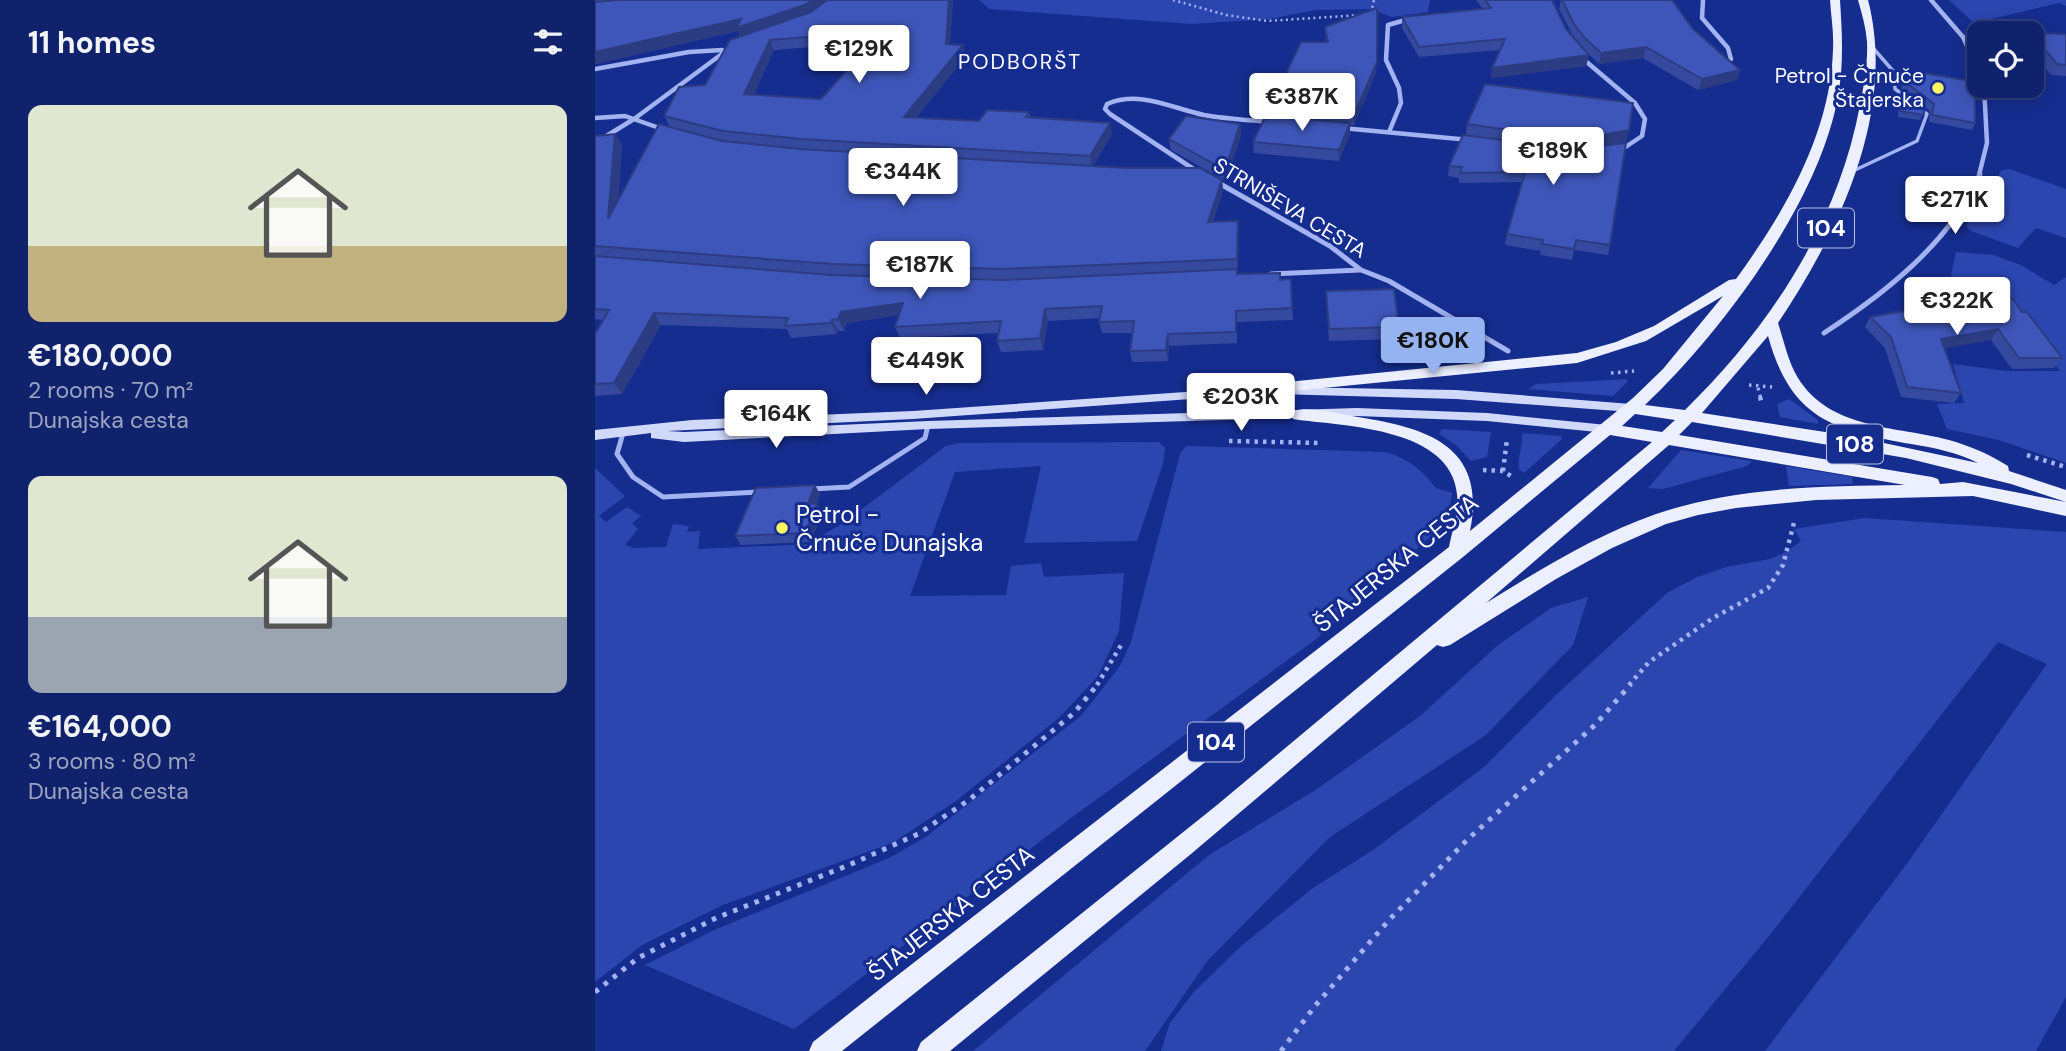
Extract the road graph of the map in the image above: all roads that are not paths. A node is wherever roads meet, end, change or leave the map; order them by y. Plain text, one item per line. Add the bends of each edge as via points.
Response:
1 (1703, 0) edge
2 (1835, 0) edge
3 (1863, 0) edge
4 (1931, 0) edge
5 (1420, 17) edge
6 (742, 42) edge
7 (1967, 46) edge
8 (1873, 48) junction
9 (722, 50) junction
10 (1578, 53) edge
11 (1731, 60) edge
12 (595, 69) edge
13 (1906, 97) edge
14 (1984, 98) edge
15 (1917, 106) edge
16 (595, 118) edge
17 (635, 118) junction
18 (1281, 122) edge
19 (1334, 127) edge
20 (668, 131) edge
21 (1389, 132) junction
22 (1472, 141) edge
23 (595, 143) edge
24 (1613, 150) edge
25 (1847, 173) junction
26 (1189, 174) edge
27 (1214, 181) edge
28 (1361, 270) junction
29 (1266, 275) edge
30 (1745, 275) junction
31 (1771, 323) junction
32 (1824, 332) dead end
33 (1508, 351) dead end
34 (1233, 392) junction
35 (1631, 408) junction
36 (1299, 415) junction
37 (1687, 417) junction
38 (928, 425) junction
39 (1607, 429) junction
40 (623, 433) junction
41 (595, 435) edge
42 (1666, 437) junction
43 (2021, 480) junction
44 (809, 489) edge
45 (1973, 490) junction
46 (769, 491) edge
47 (2066, 496) edge
48 (2066, 509) edge
49 (1457, 552) junction
50 (1398, 666) junction
51 (822, 1051) edge
52 (930, 1051) edge

1 - 11 street via 1702,18 1728,48
2 - 30 main road, ŠTAJERSKA CESTA / 104 via 1840,51 1818,146 1781,222
3 - 8 main road, 104
4 - 7 street
5 - 21 street via 1388,25 1386,60 1401,103
6 - 9 street
8 - 13 lane via 1894,72 1895,89
8 - 25 main road, 104 via 1864,111
9 - 12 street
9 - 17 street
10 - 24 street via 1635,103 1645,119 1642,136
14 - 32 street via 1986,152 1978,177 1953,218 1926,252 1873,300
15 - 25 lane via 1927,114 1917,141
16 - 17 street
17 - 20 street
17 - 23 street
18 - 26 street, STRNIŠEVA CESTA via 1206,115 1137,98 1124,97 1107,104 1109,114 1202,174
19 - 21 street
21 - 22 street
25 - 31 main road, 104 via 1820,242
27 - 28 street, STRNIŠEVA CESTA via 1330,246
28 - 29 street
28 - 33 street, STRNIŠEVA CESTA via 1389,281
30 - 34 main road via 1667,328 1606,352 1540,363
30 - 35 main road, ŠTAJERSKA CESTA / 104 via 1682,358
31 - 37 main road, 104
31 - 43 main road via 1794,384 1821,411 1858,426 1969,452
34 - 35 main road, 108 via 1456,394
34 - 40 main road via 963,412 692,424
35 - 37 main road, 108
35 - 39 main road, ŠTAJERSKA CESTA / 104
36 - 38 main road
36 - 39 main road via 1423,414
36 - 49 main road via 1406,431 1443,450 1459,471 1466,493
37 - 42 main road, 104
37 - 43 main road, 108 via 1883,449
38 - 40 main road via 684,437
38 - 44 lane via 925,438 849,487
39 - 42 main road
39 - 49 main road, ŠTAJERSKA CESTA / 104
40 - 41 main road
40 - 46 lane via 617,454 633,477 663,497
42 - 45 main road
42 - 50 main road, 104
43 - 47 main road, 108
45 - 48 main road
45 - 50 main road via 1852,491 1713,506 1663,519 1612,540
49 - 51 main road, ŠTAJERSKA CESTA / 104
50 - 52 main road, 104

